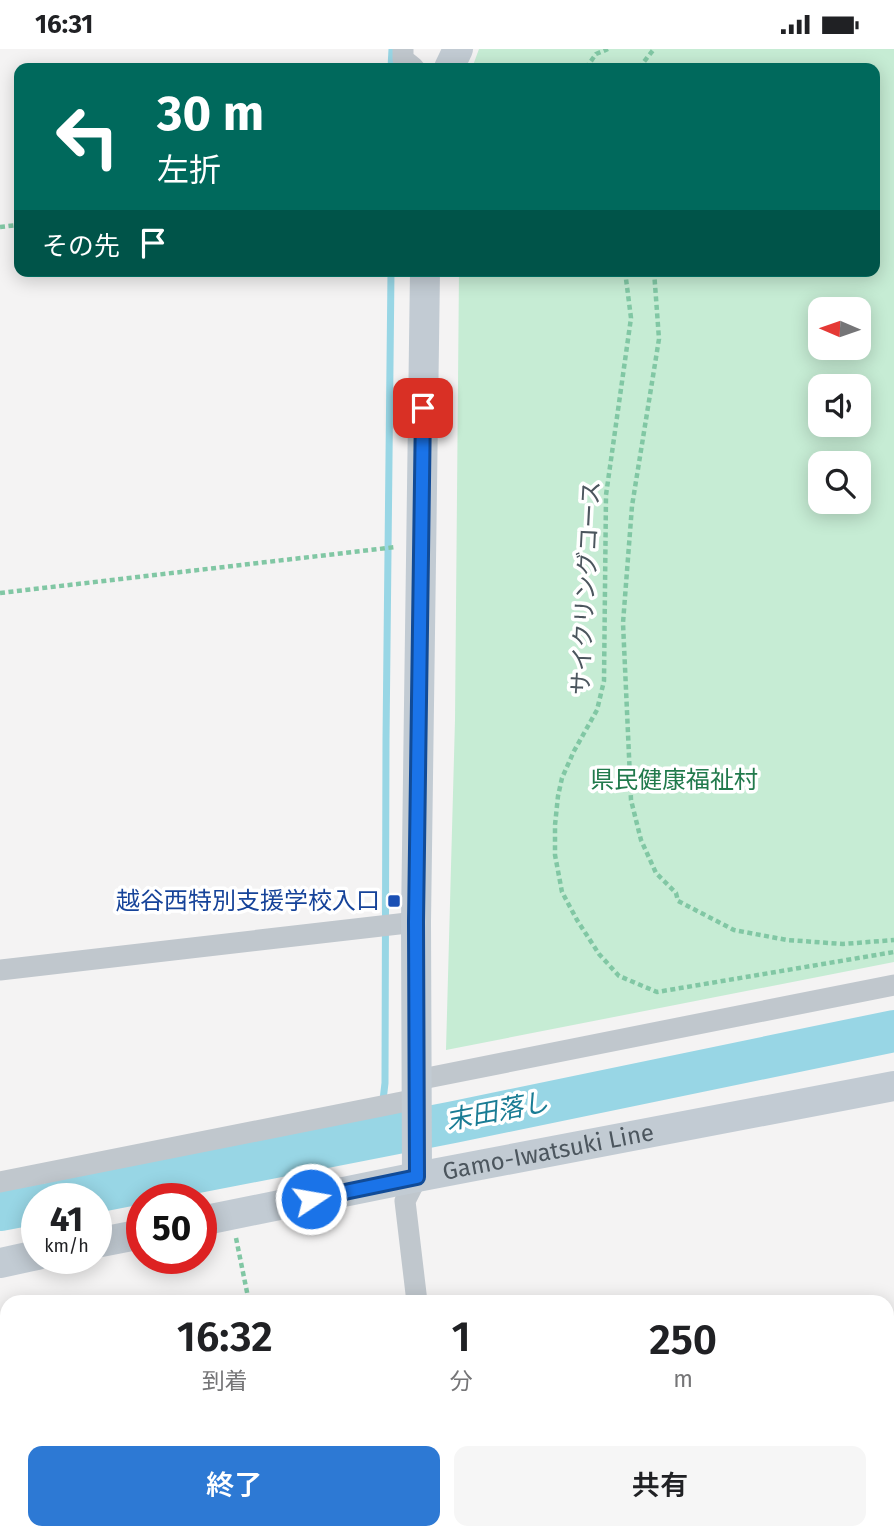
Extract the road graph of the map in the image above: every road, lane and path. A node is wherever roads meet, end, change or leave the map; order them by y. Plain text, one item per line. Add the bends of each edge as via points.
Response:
1 (608, 49) edge
2 (654, 49) edge
3 (590, 63) edge
4 (643, 63) edge
5 (425, 277) edge
6 (626, 277) edge
7 (654, 277) edge
8 (421, 544) junction
9 (0, 593) edge
10 (416, 922) junction
11 (894, 940) edge
12 (894, 952) edge
13 (0, 970) edge
14 (894, 985) edge
15 (894, 1087) edge
16 (417, 1089) junction
17 (417, 1177) junction
18 (0, 1182) edge
19 (231, 1215) junction
20 (217, 1218) edge
21 (21, 1258) edge
22 (0, 1263) edge
23 (248, 1295) edge
24 (416, 1295) edge

1 - 3 path
2 - 4 path
5 - 8 street
6 - 12 path, サイクリングコース via 631,318 606,495 604,681 597,710 574,751 558,796 555,855 562,892 599,954 619,976 657,992
7 - 11 path via 659,339 632,506 623,623 631,800 641,839 656,873 678,901 734,930 843,944
8 - 9 path
8 - 10 street
10 - 13 street
10 - 16 street
14 - 16 street
15 - 17 street, Gamo-Iwatsuki Line
16 - 17 street
16 - 18 street
17 - 19 street, Gamo-Iwatsuki Line
17 - 24 street via 405,1201
19 - 20 street, Gamo-Iwatsuki Line
19 - 23 path
21 - 22 street

